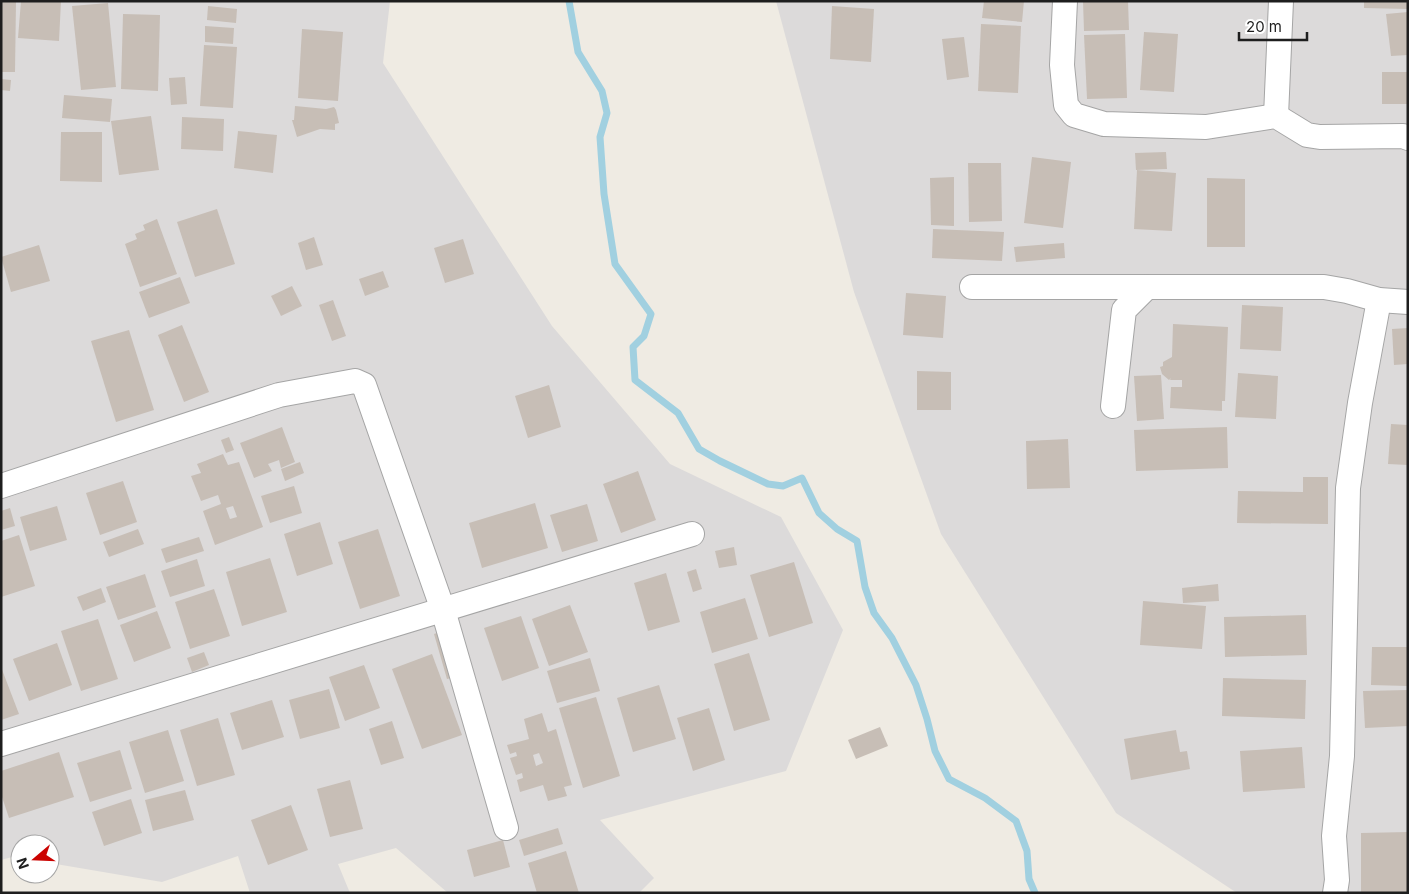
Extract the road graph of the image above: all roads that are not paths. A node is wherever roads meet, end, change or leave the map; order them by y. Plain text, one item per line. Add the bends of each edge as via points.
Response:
1 (1065, 1) edge
2 (1281, 1) edge
3 (1276, 116) junction
4 (1408, 138) edge
5 (972, 287) dead end
6 (1147, 287) junction
7 (1379, 300) junction
8 (1408, 302) edge
9 (1113, 406) dead end
10 (1, 486) edge
11 (692, 534) dead end
12 (443, 610) junction
13 (1, 744) edge
14 (506, 828) dead end
15 (1335, 893) edge

1 - 3 street via 1062,65 1066,105 1074,115 1104,124 1206,127
2 - 3 street
3 - 4 street via 1307,135
5 - 6 street
6 - 7 street via 1324,287
6 - 9 street via 1124,310
7 - 8 street
7 - 15 street via 1348,488 1342,756 1334,836
10 - 12 street via 279,396 355,381 364,385
11 - 12 street
12 - 13 street
12 - 14 street

